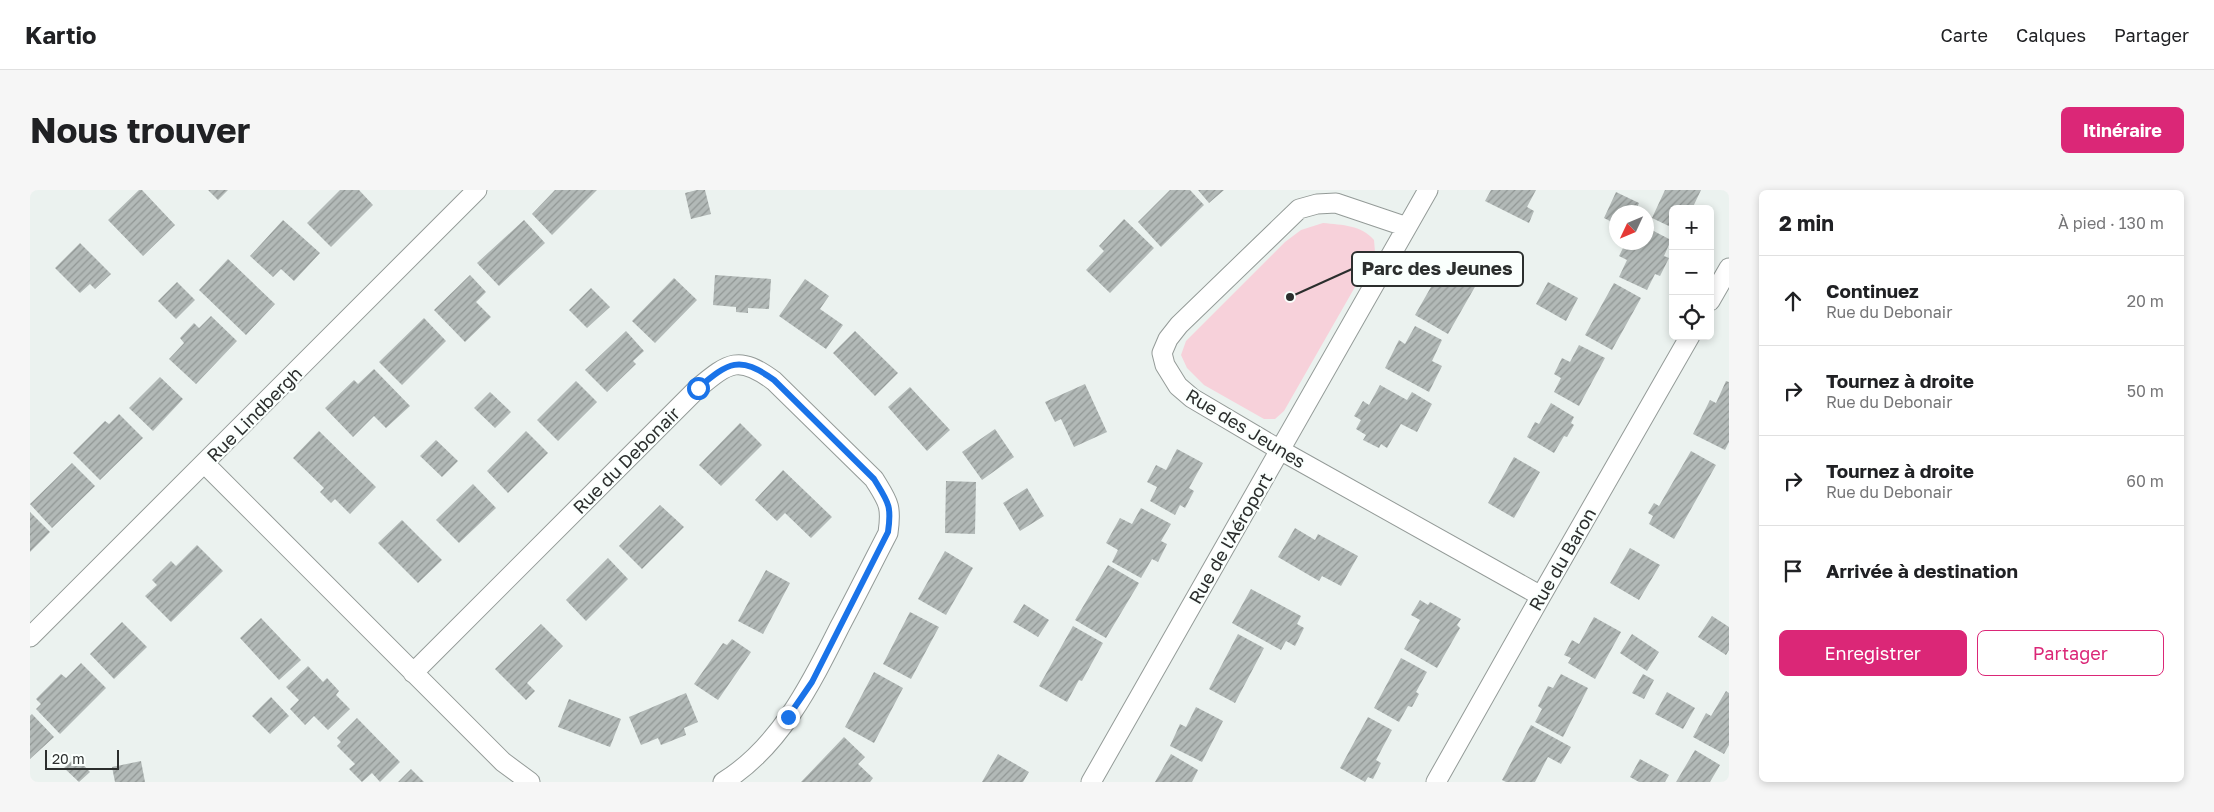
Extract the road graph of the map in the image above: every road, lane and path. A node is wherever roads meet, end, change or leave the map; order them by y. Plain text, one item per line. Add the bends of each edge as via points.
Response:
1 (477, 190) edge
2 (1428, 190) edge
3 (1408, 226) junction
4 (1729, 268) edge
5 (1713, 295) edge
6 (1688, 340) edge
7 (1280, 450) junction
8 (205, 464) junction
9 (1540, 596) junction
10 (30, 636) edge
11 (414, 674) junction
12 (530, 782) edge
13 (723, 782) edge
14 (1091, 782) edge
15 (1436, 782) edge

1 - 8 street, Rue Lindbergh
2 - 3 street, Rue de l'Aéroport
3 - 7 street, Rue de l'Aéroport
3 - 7 street, Rue des Jeunes via 1336,203 1299,209 1178,325 1168,339 1162,353 1165,365 1178,386 1192,398
4 - 5 street
6 - 9 street, Rue du Baron
7 - 9 street, Rue des Jeunes
7 - 14 street, Rue de l'Aéroport
8 - 10 street, Rue Lindbergh
8 - 11 street
9 - 15 street, Rue du Baron
11 - 12 street via 502,762
11 - 13 street, Rue du Debonair via 698,388 721,369 737,364 756,368 774,380 874,479 891,512 888,532 812,682 762,750

